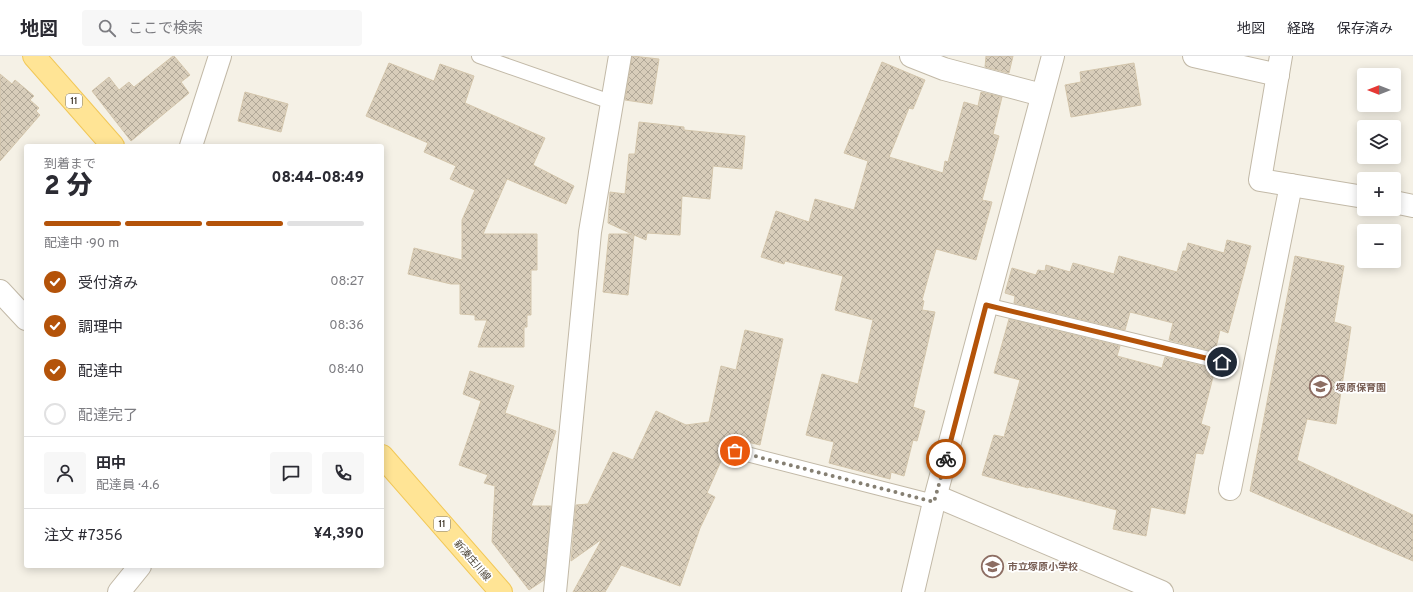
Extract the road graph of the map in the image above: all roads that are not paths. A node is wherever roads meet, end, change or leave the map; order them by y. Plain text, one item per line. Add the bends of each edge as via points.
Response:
1 (34, 56) edge
2 (220, 56) edge
3 (479, 56) edge
4 (620, 56) edge
5 (911, 56) edge
6 (1053, 56) edge
7 (1194, 56) edge
8 (1280, 66) edge
9 (1042, 95) junction
10 (611, 102) junction
11 (111, 144) edge
12 (192, 144) edge
13 (1291, 185) junction
14 (1357, 196) edge
15 (1401, 203) edge
16 (1413, 206) edge
17 (0, 291) edge
18 (986, 305) junction
19 (24, 317) edge
20 (1222, 362) dead end
21 (735, 451) dead end
22 (384, 458) edge
23 (1230, 489) dead end
24 (935, 499) junction
25 (138, 568) edge
26 (119, 592) edge
27 (501, 592) edge
28 (556, 592) edge
29 (913, 592) edge
30 (1162, 592) edge

1 - 11 main road, 11
2 - 12 street
3 - 10 lane
4 - 10 street
5 - 9 street via 944,69
6 - 9 street
7 - 8 street
8 - 13 street via 1260,180
9 - 18 street
10 - 28 street via 590,232
13 - 14 street
13 - 23 street
15 - 16 street
17 - 19 street
18 - 20 lane
18 - 24 street
21 - 24 lane
22 - 27 main road, 新湊庄川線 / 11
24 - 29 street
24 - 30 street
25 - 26 street

